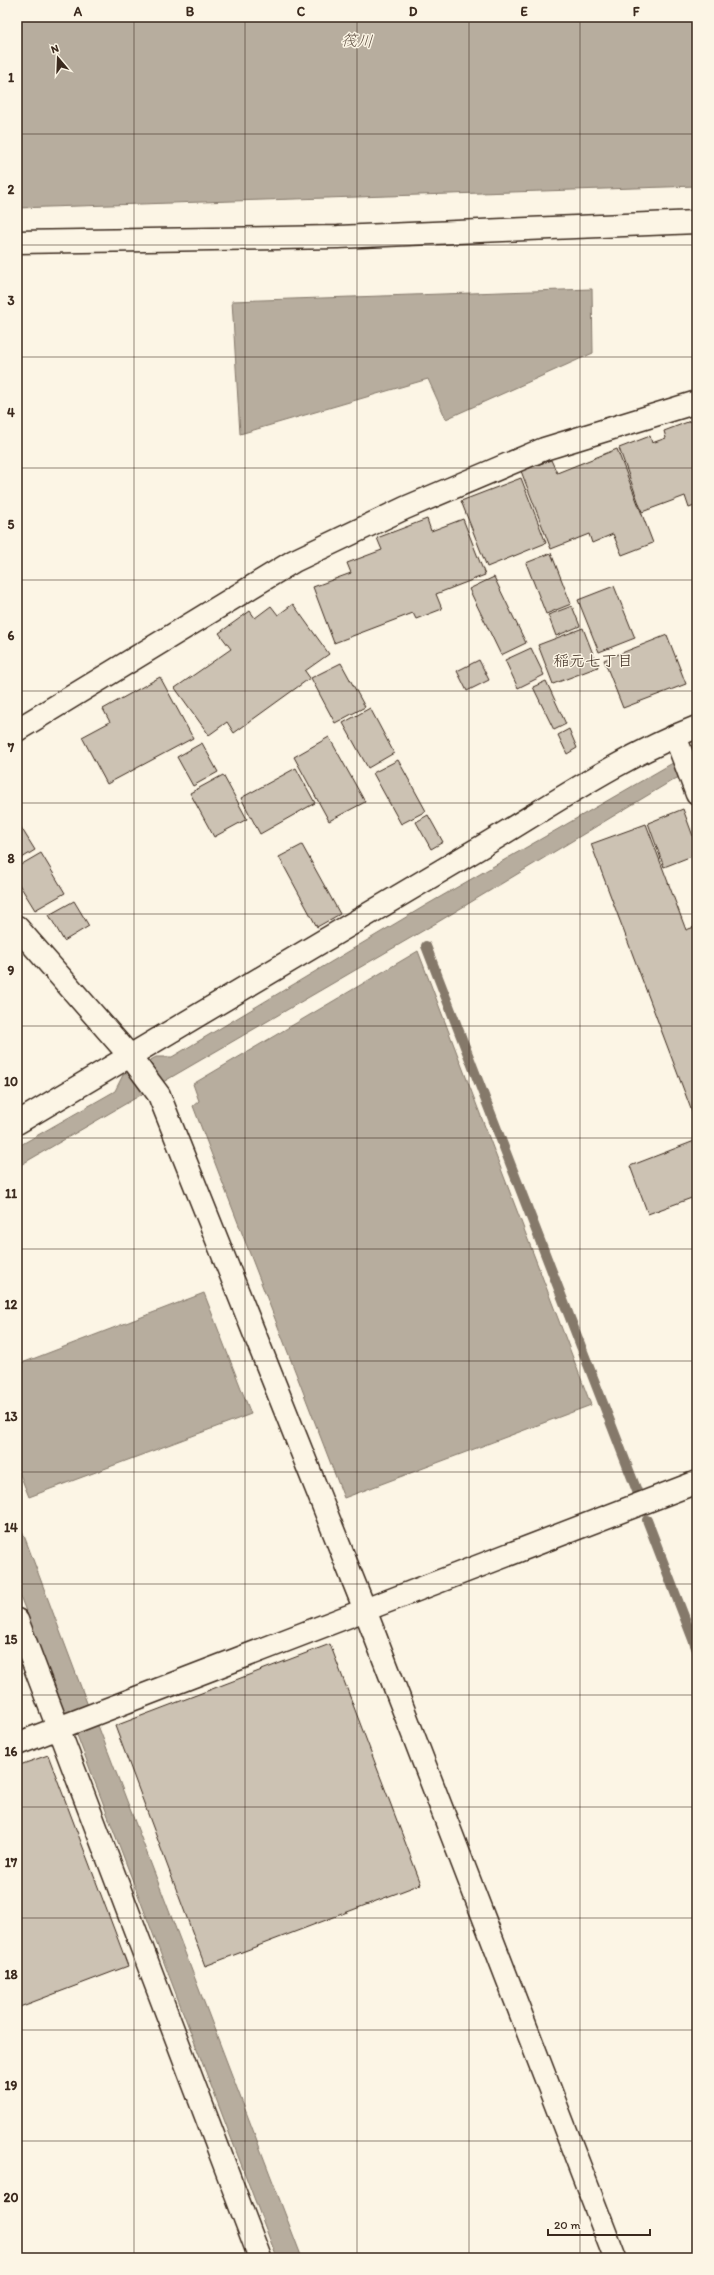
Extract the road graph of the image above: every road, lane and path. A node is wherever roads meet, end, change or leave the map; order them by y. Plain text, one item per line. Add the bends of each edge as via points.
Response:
1 (697, 222) edge
2 (17, 242) edge
3 (697, 402) edge
4 (697, 728) edge
5 (17, 730) edge
6 (677, 742) junction
7 (694, 786) edge
8 (17, 927) edge
9 (133, 1060) junction
10 (17, 1123) edge
11 (697, 1482) edge
12 (365, 1610) junction
13 (17, 1620) edge
14 (62, 1727) junction
15 (17, 1744) edge
16 (260, 2258) edge
17 (615, 2258) edge

1 - 2 street via 338,237
3 - 5 street via 544,449 398,511 294,561
4 - 6 street
6 - 7 street
6 - 9 street via 558,799
8 - 9 street
9 - 10 street
9 - 12 street via 159,1095
11 - 12 street
12 - 14 street
12 - 17 street
13 - 14 street
14 - 15 street
14 - 16 street

